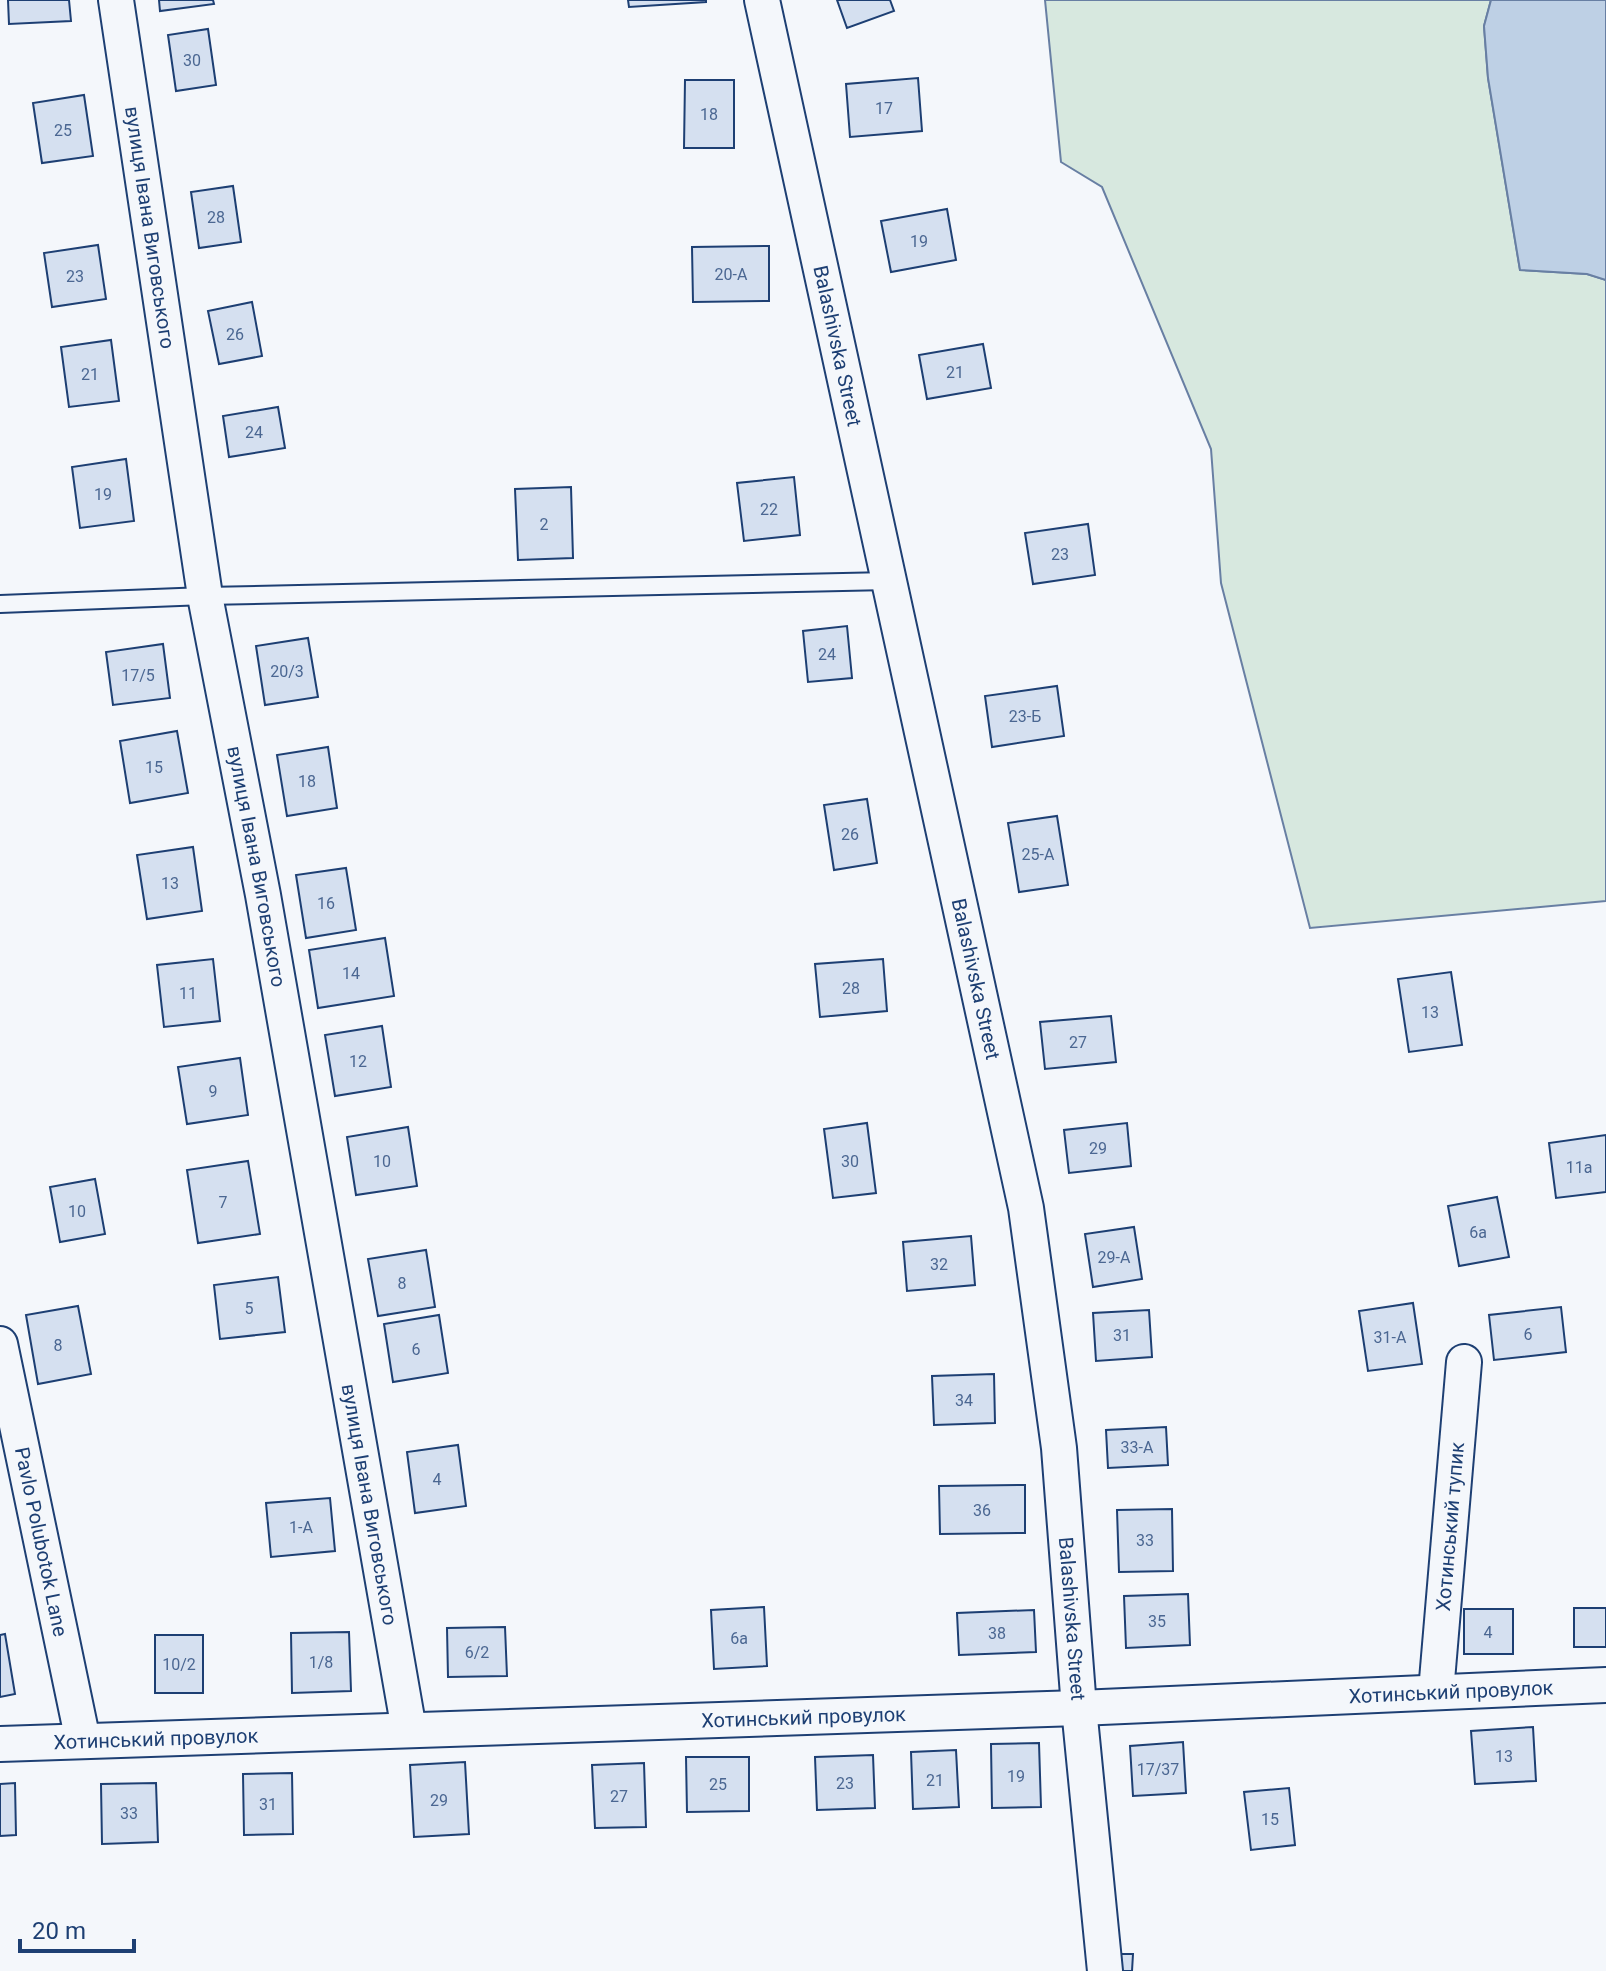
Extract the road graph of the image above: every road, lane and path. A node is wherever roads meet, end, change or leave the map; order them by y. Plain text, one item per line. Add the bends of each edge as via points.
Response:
1 (116, 0) edge
2 (762, 0) edge
3 (889, 581) junction
4 (205, 596) junction
5 (0, 604) edge
6 (0, 1344) edge
7 (1464, 1362) dead end
8 (1606, 1685) edge
9 (1436, 1692) junction
10 (1079, 1708) junction
11 (409, 1730) junction
12 (83, 1741) junction
13 (0, 1744) edge
14 (1105, 1971) edge

1 - 4 street, вулиця Івана Виговського
2 - 3 street, Balashivska Street
3 - 4 lane
3 - 10 street, Balashivska Street via 1026,1208 1059,1448
4 - 5 lane
4 - 11 street, вулиця Івана Виговського via 266,910
6 - 12 street, Pavlo Polubotok Lane
7 - 9 street, Хотинський тупик
8 - 9 street, Хотинський провулок
9 - 10 street, Хотинський провулок
10 - 11 street, Хотинський провулок
10 - 14 street, Balashivska Street
11 - 12 street, Хотинський провулок
12 - 13 street, Хотинський провулок

